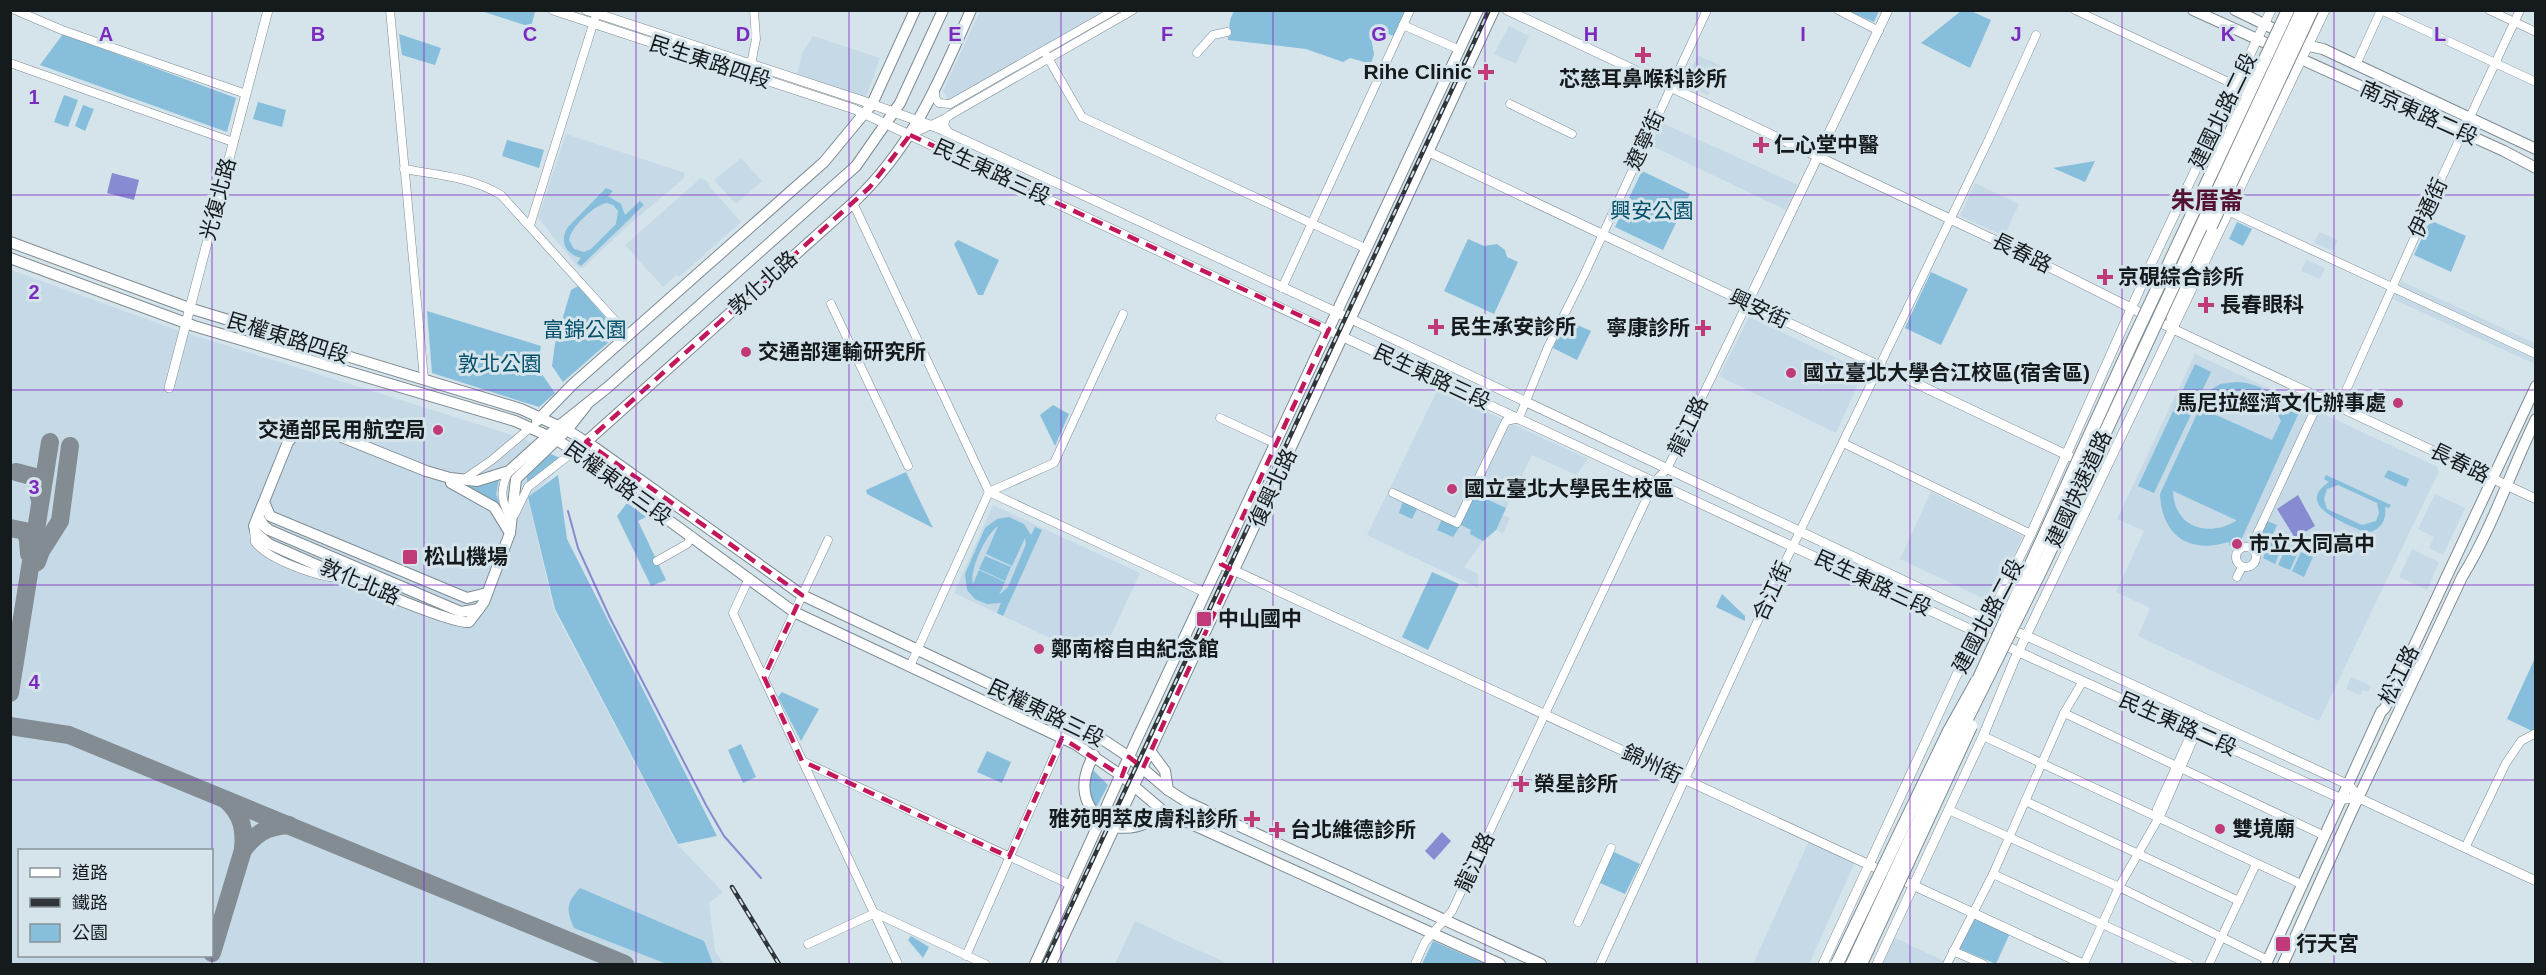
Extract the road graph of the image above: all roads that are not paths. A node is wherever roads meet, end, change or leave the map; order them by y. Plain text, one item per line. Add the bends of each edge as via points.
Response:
1 (15, 10) edge
2 (268, 10) edge
3 (390, 10) edge
4 (553, 10) edge
5 (586, 10) edge
6 (754, 10) edge
7 (915, 10) edge
8 (943, 10) edge
9 (971, 10) edge
10 (1115, 10) edge
11 (1133, 10) edge
12 (1410, 10) edge
13 (1478, 10) edge
14 (1494, 10) edge
15 (1507, 10) edge
16 (1707, 10) edge
17 (1838, 10) edge
18 (1888, 10) edge
19 (2075, 10) edge
20 (2193, 10) edge
21 (2235, 10) edge
22 (2271, 10) edge
23 (2288, 10) edge
24 (2302, 10) edge
25 (2312, 10) edge
26 (2325, 10) edge
27 (2381, 10) edge
28 (2489, 10) edge
29 (2520, 10) edge
30 (597, 14) junction
31 (2515, 22) junction
32 (593, 24) junction
33 (1403, 25) junction
34 (2264, 25) junction
35 (1879, 31) junction
36 (2535, 32) edge
37 (1227, 33) dead end
38 (2036, 35) dead end
39 (2258, 39) junction
40 (2309, 46) junction
41 (1460, 50) junction
42 (1197, 53) dead end
43 (1046, 55) junction
44 (2248, 60) junction
45 (2302, 60) junction
46 (10, 63) edge
47 (751, 64) junction
48 (2356, 64) junction
49 (2496, 64) junction
50 (2535, 82) edge
51 (2235, 85) junction
52 (1670, 86) junction
53 (935, 91) junction
54 (246, 94) junction
55 (872, 104) junction
56 (1510, 104) dead end
57 (895, 112) junction
58 (865, 114) junction
59 (946, 118) junction
60 (2470, 119) junction
61 (919, 121) junction
62 (887, 124) junction
63 (931, 125) junction
64 (2463, 133) junction
65 (951, 134) junction
66 (1572, 134) dead end
67 (910, 135) junction
68 (233, 142) junction
69 (2535, 149) edge
70 (1413, 152) junction
71 (1429, 152) junction
72 (1817, 157) junction
73 (2535, 168) edge
74 (404, 169) junction
75 (854, 202) junction
76 (2230, 212) junction
77 (1948, 220) junction
78 (1312, 224) junction
79 (530, 225) junction
80 (1601, 234) junction
81 (10, 242) edge
82 (1367, 249) junction
83 (10, 258) edge
84 (1282, 288) junction
85 (2391, 289) junction
86 (831, 304) dead end
87 (1747, 304) junction
88 (2132, 307) junction
89 (189, 308) junction
90 (1337, 313) junction
91 (1123, 314) dead end
92 (1351, 319) junction
93 (185, 323) junction
94 (1329, 329) junction
95 (2173, 329) junction
96 (629, 336) junction
97 (1343, 336) junction
98 (2129, 350) junction
99 (2535, 354) edge
100 (1880, 365) junction
101 (424, 379) junction
102 (2535, 386) edge
103 (169, 388) dead end
104 (2321, 398) junction
105 (1526, 402) junction
106 (2339, 406) junction
107 (540, 417) junction
108 (1220, 418) dead end
109 (1519, 418) junction
110 (2535, 419) edge
111 (531, 427) junction
112 (563, 428) junction
113 (552, 437) junction
114 (586, 442) junction
115 (1843, 443) junction
116 (1276, 444) junction
117 (574, 451) junction
118 (2067, 455) junction
119 (908, 466) dead end
120 (1667, 469) junction
121 (509, 471) junction
122 (2104, 473) junction
123 (435, 475) junction
124 (2493, 479) junction
125 (462, 481) junction
126 (1654, 481) junction
127 (2505, 484) junction
128 (989, 492) junction
129 (1393, 493) dead end
130 (2535, 499) edge
131 (264, 502) junction
132 (256, 521) junction
133 (512, 521) junction
134 (1801, 532) junction
135 (510, 533) junction
136 (2031, 534) junction
137 (692, 536) junction
138 (828, 540) dead end
139 (1793, 545) junction
140 (657, 561) dead end
141 (1220, 564) junction
142 (1234, 571) junction
143 (2237, 577) dead end
144 (749, 578) junction
145 (488, 593) junction
146 (1206, 594) junction
147 (801, 598) junction
148 (479, 609) junction
149 (794, 612) junction
150 (1987, 620) junction
151 (2006, 627) joint
152 (1977, 631) junction
153 (2027, 636) junction
154 (1999, 642) joint
155 (917, 651) junction
156 (2019, 651) junction
157 (910, 666) junction
158 (1988, 671) junction
159 (765, 680) junction
160 (2083, 681) junction
161 (1545, 714) junction
162 (2064, 714) junction
163 (2194, 730) junction
164 (2535, 733) edge
165 (1983, 736) junction
166 (1062, 738) junction
167 (1151, 752) junction
168 (1094, 756) junction
169 (1130, 757) junction
170 (802, 761) junction
171 (2041, 763) junction
172 (2178, 767) junction
173 (1143, 768) junction
174 (1122, 776) junction
175 (1685, 779) junction
176 (2349, 785) junction
177 (1135, 786) junction
178 (1168, 790) junction
179 (2358, 798) junction
180 (2342, 799) junction
181 (2025, 801) junction
182 (1162, 810) junction
183 (1949, 810) junction
184 (2157, 817) junction
185 (1102, 820) junction
186 (1115, 827) junction
187 (2325, 836) junction
188 (2010, 837) junction
189 (1611, 848) dead end
190 (2465, 848) junction
191 (2140, 853) junction
192 (1010, 857) junction
193 (2256, 864) junction
194 (1869, 865) junction
195 (1993, 874) junction
196 (2535, 881) edge
197 (1071, 885) junction
198 (1913, 885) junction
199 (2302, 885) junction
200 (2119, 887) junction
201 (2239, 901) junction
202 (1972, 912) junction
203 (874, 913) junction
204 (1444, 921) junction
205 (1578, 922) dead end
206 (2102, 925) junction
207 (1432, 934) junction
208 (2222, 938) junction
209 (808, 944) dead end
210 (1953, 951) junction
211 (966, 956) junction
212 (2267, 962) edge
213 (1881, 963) edge
214 (898, 964) edge
215 (985, 964) edge
216 (1035, 964) edge
217 (1051, 964) edge
218 (1415, 964) edge
219 (1500, 964) edge
220 (1541, 964) edge
221 (1600, 964) edge
222 (1823, 964) edge
223 (1837, 964) edge
224 (1844, 964) edge
225 (1852, 964) edge
226 (1861, 964) edge
227 (1947, 964) edge
228 (1983, 964) edge
229 (2084, 964) edge
230 (2189, 964) edge
231 (2210, 964) edge
232 (2283, 964) edge

1 - 54 street
2 - 54 street, 光復北路
3 - 74 street
4 - 32 street, 民生東路四段
5 - 30 street, 民生東路四段
6 - 47 street via 756,39
7 - 55 main road
8 - 57 main road, 敦化北路
9 - 53 main road, 敦化北路
10 - 43 street
11 - 43 street
12 - 33 street
13 - 41 main road, 復興北路
14 - 71 main road, 復興北路
15 - 52 street, 長春路
16 - 52 street, 遼寧街
17 - 35 street
18 - 35 street, 龍江路
19 - 51 street
20 - 39 main road, 南京東路二段
21 - 34 main road, 南京東路二段
22 - 34 street, 建國北路二段
23 - 98 highway, 建國快速道路, bridge
24 - 158 highway, 建國快速道路, bridge
25 - 95 highway, bridge via 2172,310
26 - 40 street, 建國北路二段
27 - 48 street
27 - 49 street
28 - 31 street
29 - 31 street, 伊通街
30 - 32 street
30 - 47 street, 民生東路四段
31 - 36 street
31 - 49 street, 伊通街
32 - 58 street, 民生東路四段
32 - 79 street
33 - 41 street
33 - 78 street
34 - 39 street, 建國北路二段
34 - 40 main road, 南京東路二段
35 - 72 street, 龍江路
37 - 42 street via 1213,35
38 - 77 street, 合江街
39 - 44 street, 建國北路二段
39 - 45 main road, 南京東路二段
40 - 45 street, 建國北路二段
40 - 48 main road, 南京東路二段
41 - 70 main road, 復興北路
43 - 53 street via 950,104 939,103
43 - 59 street
43 - 78 street via 1082,117
44 - 51 street, 建國北路二段
44 - 98 highway, bridge via 2235,105 2139,315
45 - 64 main road, 南京東路二段
45 - 76 street, 建國北路二段
46 - 68 street
47 - 55 street, 民生東路四段
48 - 60 main road, 南京東路二段
49 - 50 street
49 - 60 street, 伊通街
51 - 88 street, 建國北路二段
52 - 72 street, 長春路
52 - 80 street, 遼寧街
53 - 61 main road, 敦化北路
54 - 68 street, 光復北路
55 - 57 street, 民生東路三段
55 - 58 main road
56 - 66 street
57 - 61 street, 民生東路三段
57 - 62 main road, 敦化北路
58 - 62 street, 民生東路三段
58 - 96 main road via 824,162
59 - 63 street
59 - 65 street via 944,128
60 - 64 street, 伊通街
60 - 69 main road, 南京東路二段
61 - 63 street, 民生東路三段
61 - 67 main road, 敦化北路
62 - 67 street, 民生東路三段
62 - 112 main road, 敦化北路 via 840,182
63 - 65 street, 民生東路三段
63 - 67 street
64 - 73 main road, 南京東路二段
64 - 85 street, 伊通街
65 - 84 street, 民生東路三段
67 - 75 main road, 敦化北路
67 - 94 street, 民生東路三段
68 - 89 street, 光復北路
70 - 71 street, 興安街
70 - 82 main road, 復興北路
71 - 80 street, 興安街
71 - 92 main road, 復興北路
72 - 77 street, 長春路
72 - 87 street, 龍江路
74 - 79 street via 479,183 501,195
74 - 101 street
75 - 114 main road, 敦化北路
75 - 128 street
76 - 85 street
76 - 95 street, 建國北路二段
77 - 88 street, 長春路
77 - 100 street, 合江街
78 - 82 street
78 - 84 street
79 - 96 street
80 - 87 street, 興安街
80 - 105 street, 遼寧街
81 - 89 main road, 民權東路四段
82 - 90 main road, 復興北路
83 - 93 main road, 民權東路四段
84 - 90 street, 民生東路三段
85 - 99 street
85 - 106 street, 伊通街
86 - 119 street
87 - 100 street, 興安街
87 - 120 street, 龍江路
88 - 95 street, 長春路
88 - 118 street, 建國北路二段
89 - 93 street, 光復北路
89 - 101 main road, 民權東路四段
90 - 92 street, 民生東路三段
90 - 94 main road, 復興北路
91 - 128 street via 1054,463
92 - 97 main road, 復興北路
92 - 105 street, 民生東路三段
93 - 103 street, 光復北路
93 - 111 main road, 民權東路四段
94 - 97 street, 民生東路三段
94 - 116 main road, 復興北路
95 - 104 street, 長春路
95 - 122 street, 建國北路二段
96 - 107 main road
97 - 109 street, 民生東路三段
97 - 142 main road, 復興北路
98 - 158 highway, 建國快速道路, bridge
100 - 115 street, 合江街
100 - 118 street, 興安街
101 - 107 main road, 民權東路四段
102 - 124 main road, 松江路
104 - 106 street, 長春路
104 - 143 street via 2251,547 2239,550 2236,558 2242,567
105 - 109 street, 遼寧街
105 - 120 street, 民生東路三段
106 - 124 street, 長春路
107 - 111 main road
107 - 112 main road, 民權東路四段
108 - 116 street
109 - 126 street, 民生東路三段
109 - 129 street via 1506,421 1457,523
110 - 127 main road, 松江路
111 - 113 main road, 民權東路四段
111 - 125 street
112 - 113 main road, 敦化北路
112 - 114 main road, 民權東路三段
113 - 117 main road, 民權東路三段
113 - 121 main road, 敦化北路
113 - 133 main road, 敦化北路 via 516,478
114 - 117 street, 敦化北路
114 - 147 main road, 民權東路三段
115 - 134 street, 合江街
115 - 136 street
116 - 141 main road, 復興北路
117 - 133 street, 敦化北路 via 528,487
117 - 137 main road, 民權東路三段
118 - 122 street, 興安街
118 - 136 street, 建國北路二段
120 - 126 street, 龍江路
120 - 134 street, 民生東路三段
121 - 125 main road, 敦化北路 via 477,481
121 - 133 street via 501,490
122 - 153 street, 建國北路二段
123 - 125 main road, 敦化北路
123 - 131 main road, 敦化北路 via 327,431 309,428 288,442
123 - 135 main road, 敦化北路 via 494,507
124 - 127 street, 長春路
124 - 176 main road, 松江路
126 - 139 street, 民生東路三段
126 - 161 street, 龍江路
127 - 130 street, 長春路
127 - 179 main road, 松江路 via 2503,497 2477,553 2462,577
128 - 146 street
128 - 155 street
131 - 132 main road, 敦化北路
131 - 145 main road, 敦化北路 via 270,516 383,564 467,598
132 - 148 main road, 敦化北路 via 461,612
132 - 148 main road, 敦化北路 via 256,533 269,544 453,621 469,622
133 - 135 main road, 敦化北路
134 - 139 street, 合江街
134 - 150 street, 民生東路三段
135 - 145 main road, 敦化北路
136 - 150 street, 建國北路二段
137 - 140 street via 687,544
137 - 144 main road, 民權東路三段
138 - 147 street
139 - 152 street, 民生東路三段
139 - 175 street, 合江街
141 - 142 street, 錦州街
141 - 146 main road, 復興北路
142 - 161 street, 錦州街
142 - 167 main road, 復興北路
144 - 149 main road, 民權東路三段
144 - 159 street via 733,613
145 - 148 main road, 敦化北路
146 - 169 main road, 復興北路
147 - 149 street
147 - 155 main road, 民權東路三段
149 - 157 main road, 民權東路三段
149 - 159 street
150 - 151 street, 民生東路三段
150 - 152 street, 建國北路二段
151 - 153 street, 民生東路二段
152 - 154 street, 民生東路三段
152 - 194 street, 建國北路二段
153 - 156 street, 建國北路二段
153 - 176 street, 民生東路二段
154 - 156 street, 民生東路二段
155 - 157 street
155 - 169 main road, 民權東路三段 via 1093,734
156 - 160 street, 民生東路二段
156 - 165 street, 建國北路二段
157 - 166 main road, 民權東路三段
158 - 223 highway, bridge via 1948,733
158 - 224 highway, 建國快速道路, bridge
158 - 225 highway, 建國快速道路, bridge
158 - 226 highway, bridge via 1964,744
159 - 170 street
160 - 162 street
160 - 163 street, 民生東路二段
161 - 175 street, 錦州街
161 - 204 street, 龍江路
162 - 171 street
162 - 172 street
163 - 172 street via 2193,740
163 - 180 street, 民生東路二段
164 - 190 street via 2521,741 2506,763
165 - 171 street
165 - 183 street, 建國北路二段
166 - 168 main road, 民權東路三段
166 - 192 street
167 - 173 main road, 復興北路
167 - 178 main road via 1165,771
168 - 174 main road, 民權東路三段
168 - 185 main road via 1086,768 1084,788 1089,806
169 - 173 main road, 民權東路三段
169 - 174 main road, 復興北路
170 - 192 street
170 - 203 street
171 - 181 street
171 - 184 street
172 - 184 street
172 - 187 street
173 - 177 main road, 復興北路
173 - 178 main road, 民權東路三段
174 - 177 main road, 民權東路三段
174 - 185 main road, 復興北路
175 - 194 street, 錦州街
175 - 221 street, 合江街
176 - 179 street
176 - 180 main road, 松江路
177 - 182 main road, 民權東路三段
177 - 186 main road, 復興北路
178 - 204 main road, 民權東路三段 via 1228,823
179 - 180 street, 民生東路二段
179 - 190 street, 民生東路二段
179 - 232 main road, 松江路
180 - 187 main road, 松江路
181 - 188 street
181 - 191 street
182 - 186 main road via 1143,825
182 - 207 main road, 民權東路三段
183 - 188 street
183 - 198 street, 建國北路二段
184 - 191 street
184 - 193 street
185 - 197 main road, 復興北路
186 - 217 main road, 復興北路
187 - 199 main road, 松江路
188 - 195 street
188 - 200 street
189 - 205 street
190 - 196 street, 民生東路二段
191 - 200 street
191 - 201 street
192 - 197 street
192 - 211 street
193 - 199 street
193 - 201 street
194 - 198 street, 錦州街
194 - 222 street, 建國北路二段
195 - 202 street
195 - 206 street
197 - 216 main road, 復興北路
198 - 202 street, 錦州街
198 - 213 street, 建國北路二段
199 - 212 main road, 松江路
200 - 206 street
200 - 208 street
201 - 208 street
202 - 210 street
202 - 229 street, 錦州街
203 - 209 street
203 - 211 street
203 - 214 street
204 - 207 street, 龍江路
204 - 220 main road, 民權東路三段
206 - 229 street
206 - 230 street
207 - 218 street, 龍江路
207 - 219 main road, 民權東路三段
208 - 212 street
208 - 231 street
210 - 227 street
210 - 228 street
211 - 215 street

